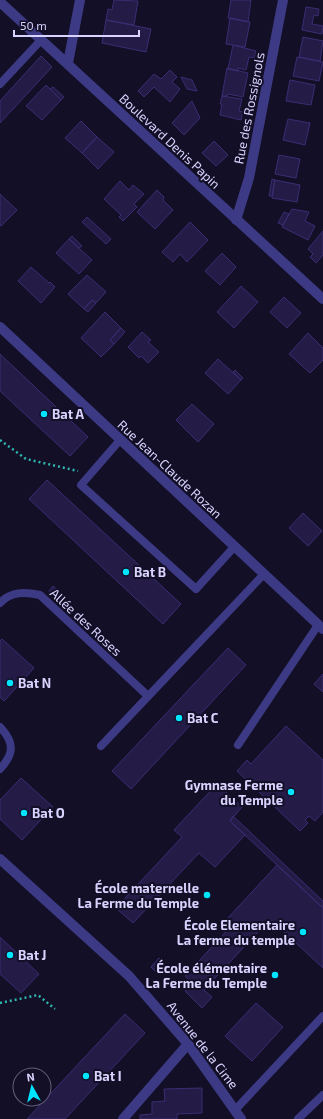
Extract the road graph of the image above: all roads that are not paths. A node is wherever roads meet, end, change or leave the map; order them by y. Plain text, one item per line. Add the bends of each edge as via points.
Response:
1 (80, 0) edge
2 (284, 0) edge
3 (0, 2) edge
4 (42, 39) junction
5 (68, 63) junction
6 (0, 84) edge
7 (236, 220) junction
8 (323, 299) edge
9 (0, 327) edge
10 (120, 440) junction
11 (235, 546) junction
12 (264, 574) junction
13 (0, 603) edge
14 (321, 627) edge
15 (148, 696) junction
16 (0, 727) edge
17 (238, 745) dead end
18 (101, 746) dead end
19 (0, 769) edge
20 (0, 859) edge
21 (323, 1016) edge
22 (188, 1044) junction
23 (323, 1095) edge
24 (236, 1109) junction
25 (123, 1119) edge
26 (241, 1119) edge
27 (298, 1119) edge

1 - 5 street
2 - 7 street, Rue des Rossignols via 249,178
3 - 4 street, Boulevard Denis Papin
4 - 5 street, Boulevard Denis Papin
4 - 6 lane
5 - 7 street, Boulevard Denis Papin
7 - 8 street, Boulevard Denis Papin
9 - 10 street, Rue Jean-Claude Rozan
10 - 11 street, Rue Jean-Claude Rozan
10 - 11 lane via 81,485 196,589
11 - 12 street, Rue Jean-Claude Rozan
12 - 14 street, Rue Jean-Claude Rozan
12 - 15 lane
13 - 15 lane, Allée des Roses via 12,594 25,592 40,595
14 - 17 lane
15 - 18 lane
16 - 19 lane via 7,735 11,747 8,760
20 - 22 street, Avenue de la Cime via 129,976
21 - 24 lane
22 - 24 street, Avenue de la Cime
22 - 25 street
23 - 27 lane
24 - 26 street, Avenue de la Cime

